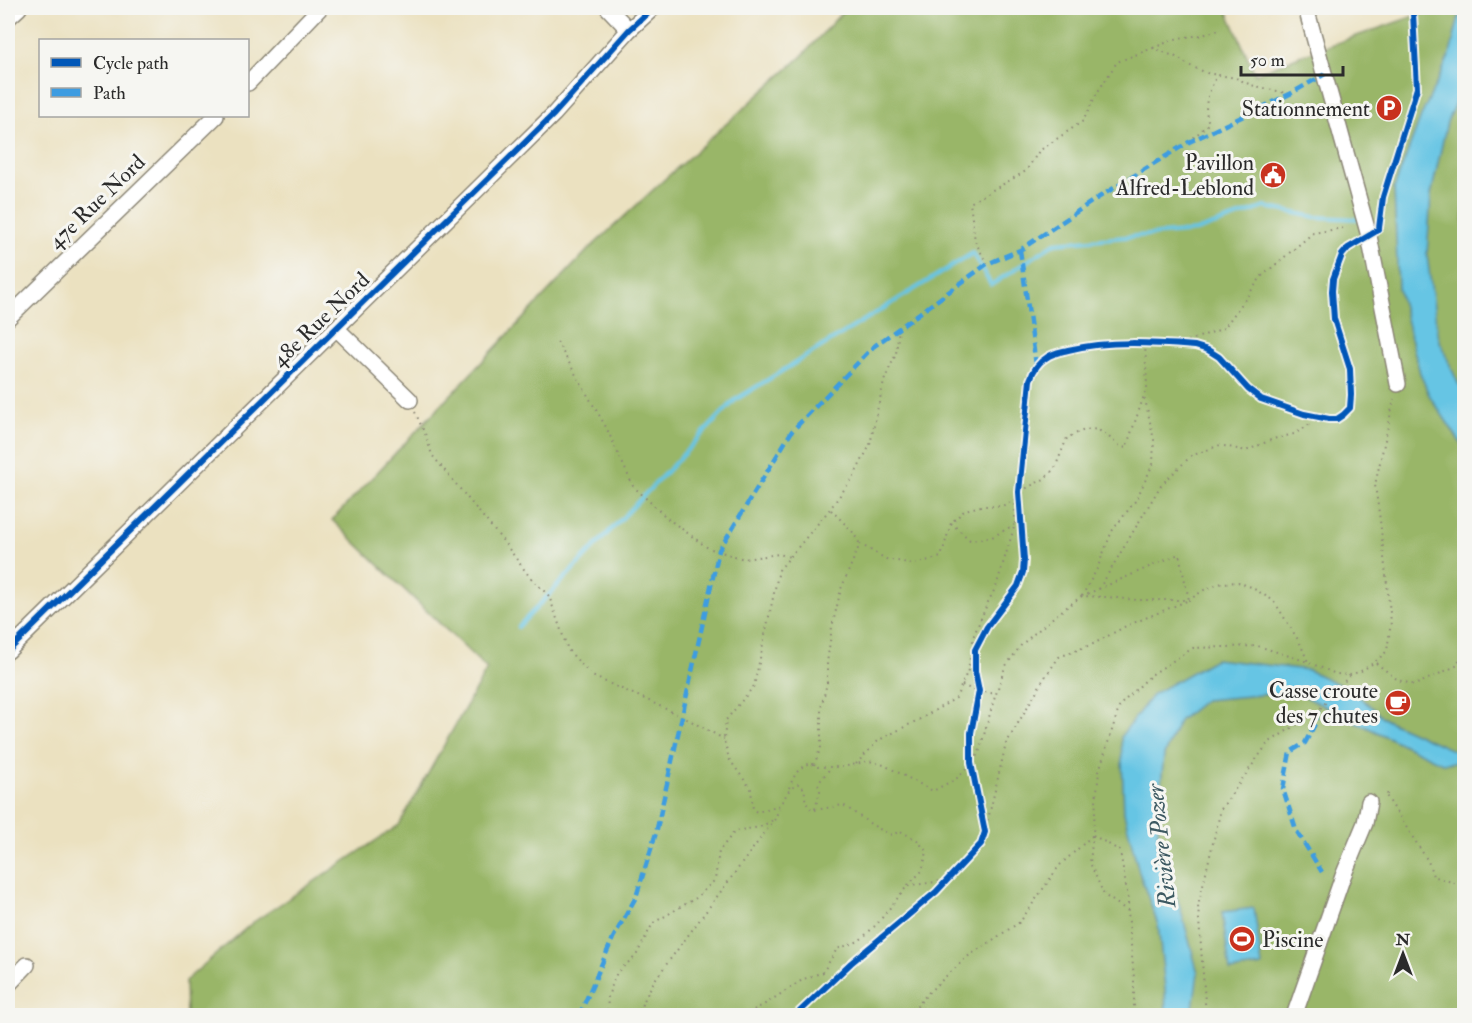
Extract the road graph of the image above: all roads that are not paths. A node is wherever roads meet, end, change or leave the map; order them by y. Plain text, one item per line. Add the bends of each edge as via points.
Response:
1 (19, 8) edge
2 (320, 8) edge
3 (608, 8) edge
4 (653, 8) edge
5 (1306, 8) edge
6 (8, 18) edge
7 (629, 30) junction
8 (249, 82) edge
9 (215, 117) edge
10 (8, 318) edge
11 (336, 328) junction
12 (1398, 384) road end
13 (410, 400) road end
14 (8, 651) edge
15 (1369, 802) dead end
16 (27, 965) dead end
17 (8, 985) edge
18 (1294, 1016) edge

1 - 6 street
2 - 8 street
3 - 7 street
4 - 7 street, 48e Rue Nord
5 - 12 street via 1366,227
7 - 11 street, 48e Rue Nord via 554,114
9 - 10 street, 47e Rue Nord
11 - 13 street
11 - 14 street, 48e Rue Nord
15 - 18 street via 1365,823 1342,876
16 - 17 street

